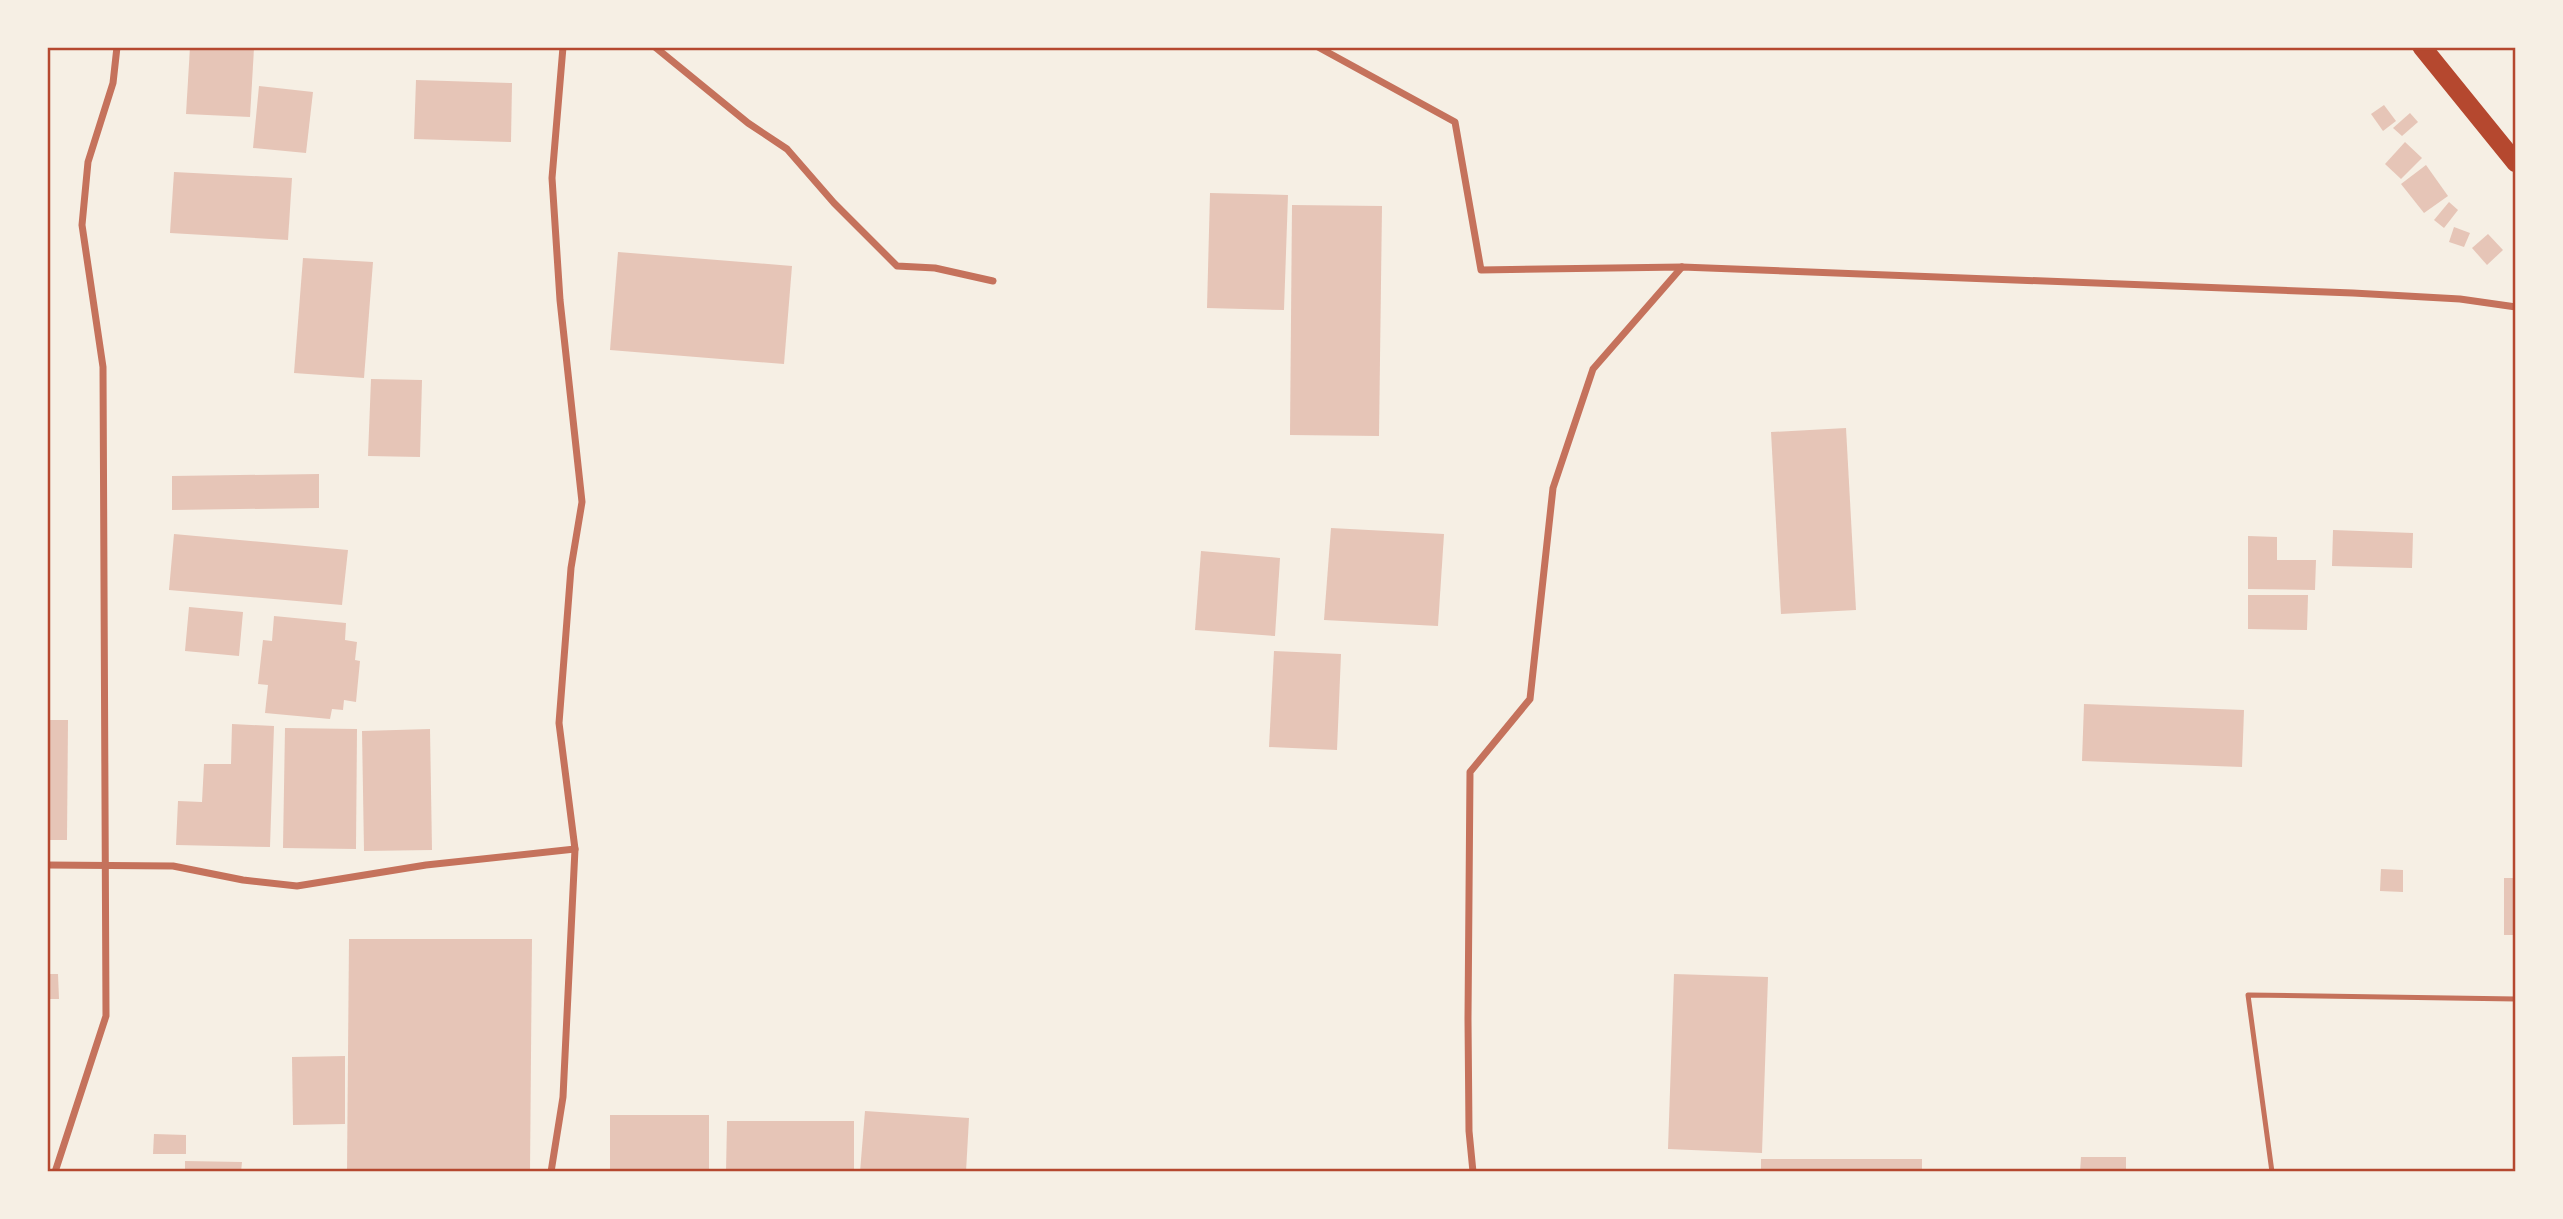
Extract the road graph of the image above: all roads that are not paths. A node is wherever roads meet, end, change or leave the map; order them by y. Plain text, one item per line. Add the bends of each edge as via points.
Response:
1 (117, 47) edge
2 (563, 47) edge
3 (654, 47) edge
4 (1318, 47) edge
5 (2422, 47) edge
6 (2516, 163) edge
7 (1682, 267) junction
8 (993, 281) dead end
9 (2516, 307) edge
10 (575, 849) junction
11 (105, 864) junction
12 (47, 865) edge
13 (2516, 999) edge
14 (55, 1172) edge
15 (551, 1172) edge
16 (1473, 1172) edge
17 (2272, 1172) edge

1 - 11 street via 113,83 88,162 82,225 103,367
2 - 10 street via 552,178 559,300 582,502 571,568 559,723
3 - 8 street via 787,149 897,265
4 - 7 street via 1455,122 1481,271
5 - 6 highway
7 - 9 street via 2353,293
7 - 16 street via 1593,369 1553,488 1530,699 1470,772 1468,1033
10 - 11 street via 426,865 297,886 173,866
10 - 15 street via 563,1097
11 - 12 street
11 - 14 street via 106,1016
13 - 17 lane via 2248,995

